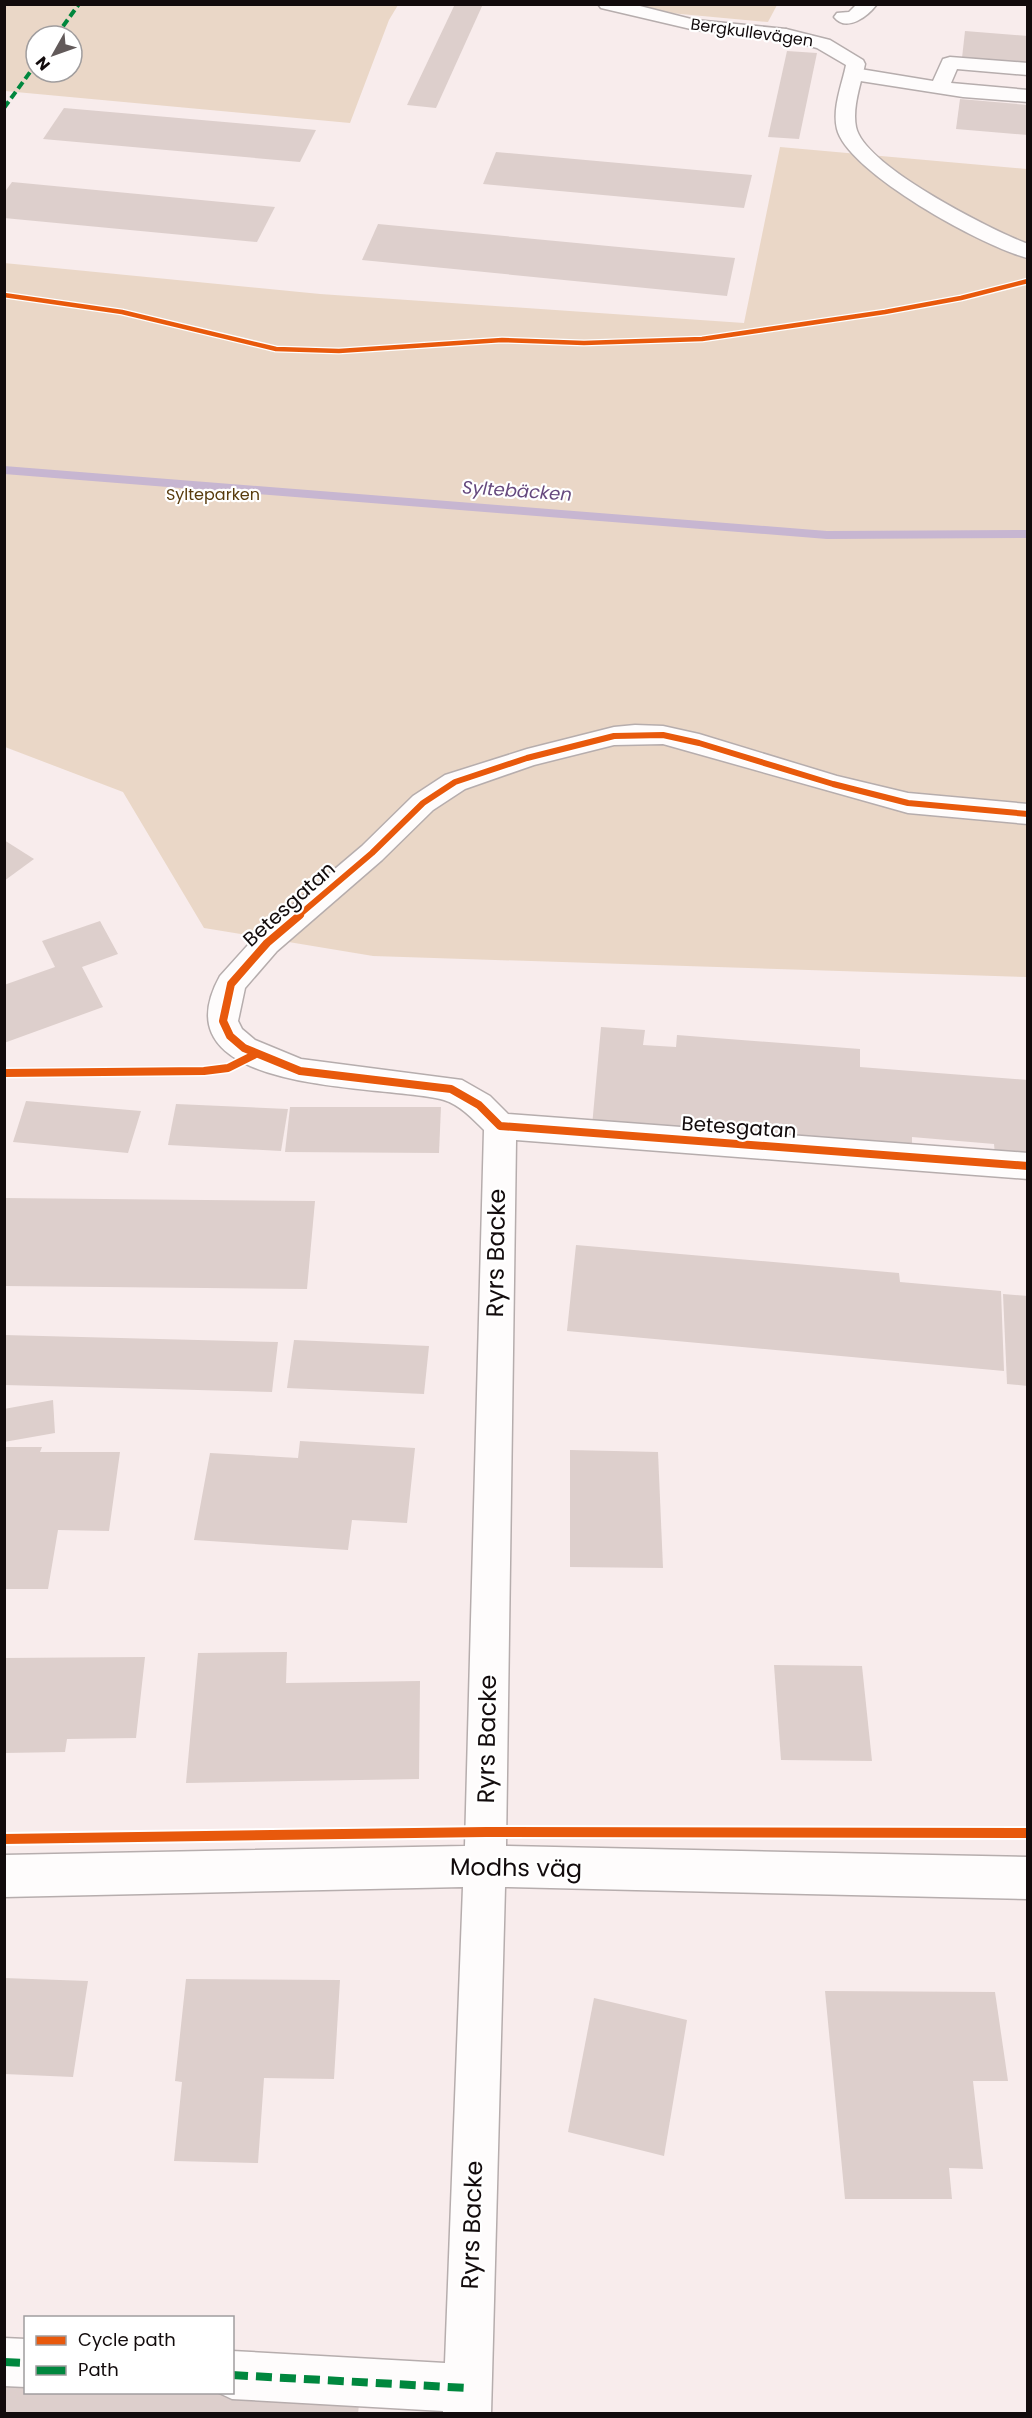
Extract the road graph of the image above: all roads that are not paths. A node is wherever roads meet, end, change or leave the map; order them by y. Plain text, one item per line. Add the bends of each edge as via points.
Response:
1 (607, 4) edge
2 (868, 4) edge
3 (843, 17) dead end
4 (1028, 69) edge
5 (854, 74) junction
6 (940, 88) junction
7 (1028, 96) edge
8 (1028, 252) edge
9 (1028, 814) edge
10 (500, 1126) junction
11 (1028, 1166) edge
12 (484, 1866) junction
13 (4, 1876) edge
14 (1028, 1878) edge
15 (4, 2362) edge
16 (24, 2363) edge
17 (234, 2375) edge
18 (467, 2401) edge

1 - 5 street, Bergkullevägen via 695,25 824,42 856,64
2 - 3 street via 854,17
4 - 6 street via 950,63
5 - 6 street
5 - 8 street via 845,118 849,136 869,159 963,224
6 - 7 street
9 - 10 street, Betesgatan via 908,803 663,735 614,736 527,758 455,782 423,803 372,853 267,943 231,984 223,1021 230,1036 244,1048 274,1062 300,1071 451,1089 479,1105
10 - 11 street, Betesgatan
10 - 12 street, Ryrs Backe
12 - 13 street, Modhs väg
12 - 14 street, Modhs väg
12 - 18 street, Ryrs Backe
15 - 16 street
17 - 18 street, Ryrs Backe

